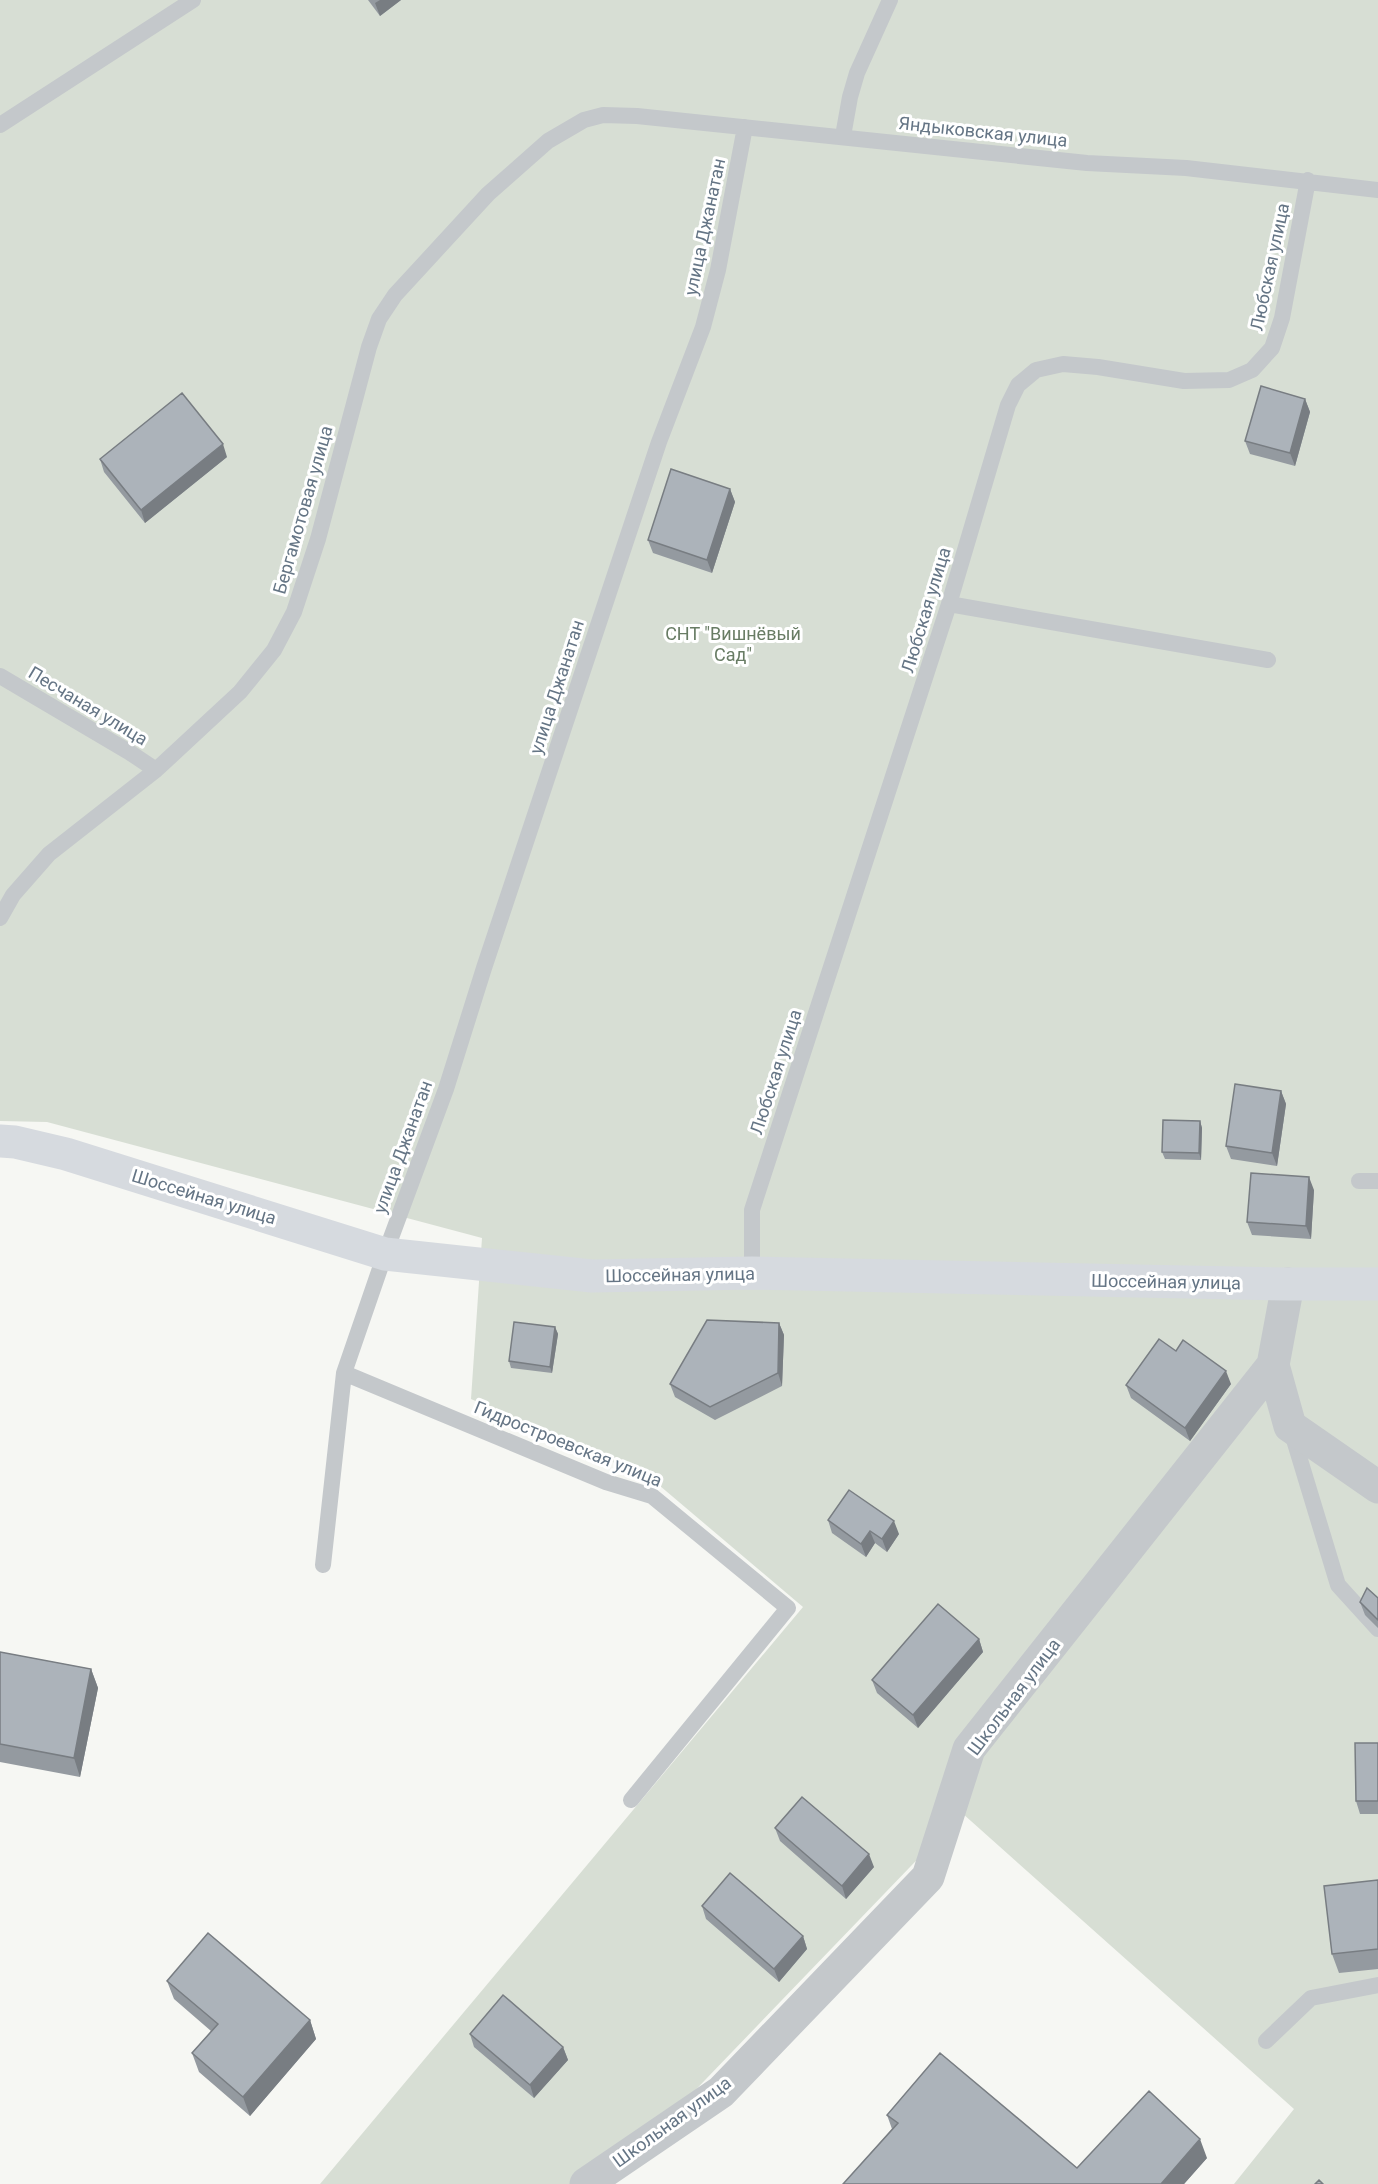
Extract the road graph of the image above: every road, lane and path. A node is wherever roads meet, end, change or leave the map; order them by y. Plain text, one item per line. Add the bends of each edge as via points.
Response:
1 (193, 0) edge
2 (890, 0) edge
3 (584, 120) joint
4 (0, 125) edge
5 (745, 127) junction
6 (843, 136) junction
7 (1308, 180) junction
8 (1378, 190) edge
9 (949, 604) junction
10 (1268, 660) dead end
11 (0, 676) edge
12 (156, 770) junction
13 (0, 918) edge
14 (0, 1142) edge
15 (1359, 1181) dead end
16 (1378, 1182) edge
17 (385, 1254) junction
18 (752, 1273) junction
19 (1288, 1284) junction
20 (1378, 1284) edge
21 (1273, 1365) junction
22 (344, 1373) junction
23 (1290, 1426) junction
24 (1378, 1487) edge
25 (323, 1565) dead end
26 (1378, 1629) edge
27 (631, 1800) dead end
28 (1378, 1985) edge
29 (1266, 2041) dead end
30 (586, 2184) edge

1 - 4 lane
2 - 6 lane via 857,74
3 - 5 lane, Яндыковская улица via 603,115 637,116
3 - 12 lane, Бергамотовая улица via 548,141 488,194 389,303 369,347 318,539 294,612 274,650 240,692
5 - 6 lane, Яндыковская улица
5 - 17 lane, улица Джанатан via 703,327 656,453 446,1089
6 - 7 lane, Яндыковская улица via 1087,163
7 - 8 lane, Яндыковская улица
7 - 9 lane, Любская улица via 1282,318 1272,348 1252,370 1229,380 1184,381 1064,364 1036,370 1018,385 1008,405
9 - 10 lane
9 - 18 lane, Любская улица via 752,1210
11 - 12 lane, Песчаная улица
12 - 13 lane, Бергамотовая улица via 49,854 13,896
14 - 17 street, Шоссейная улица via 66,1154
15 - 16 lane
17 - 18 street, Шоссейная улица via 592,1276
17 - 22 lane, улица Джанатан
18 - 19 street, Шоссейная улица
19 - 20 street, Шоссейная улица
19 - 21 street
21 - 23 street
21 - 30 street, Школьная улица via 969,1749 928,1877 720,2092
22 - 25 lane, улица Джанатан
22 - 27 lane, Гидростроевская улица via 606,1482 652,1496 788,1608
23 - 24 street
23 - 26 lane via 1338,1585
28 - 29 lane via 1311,1998

